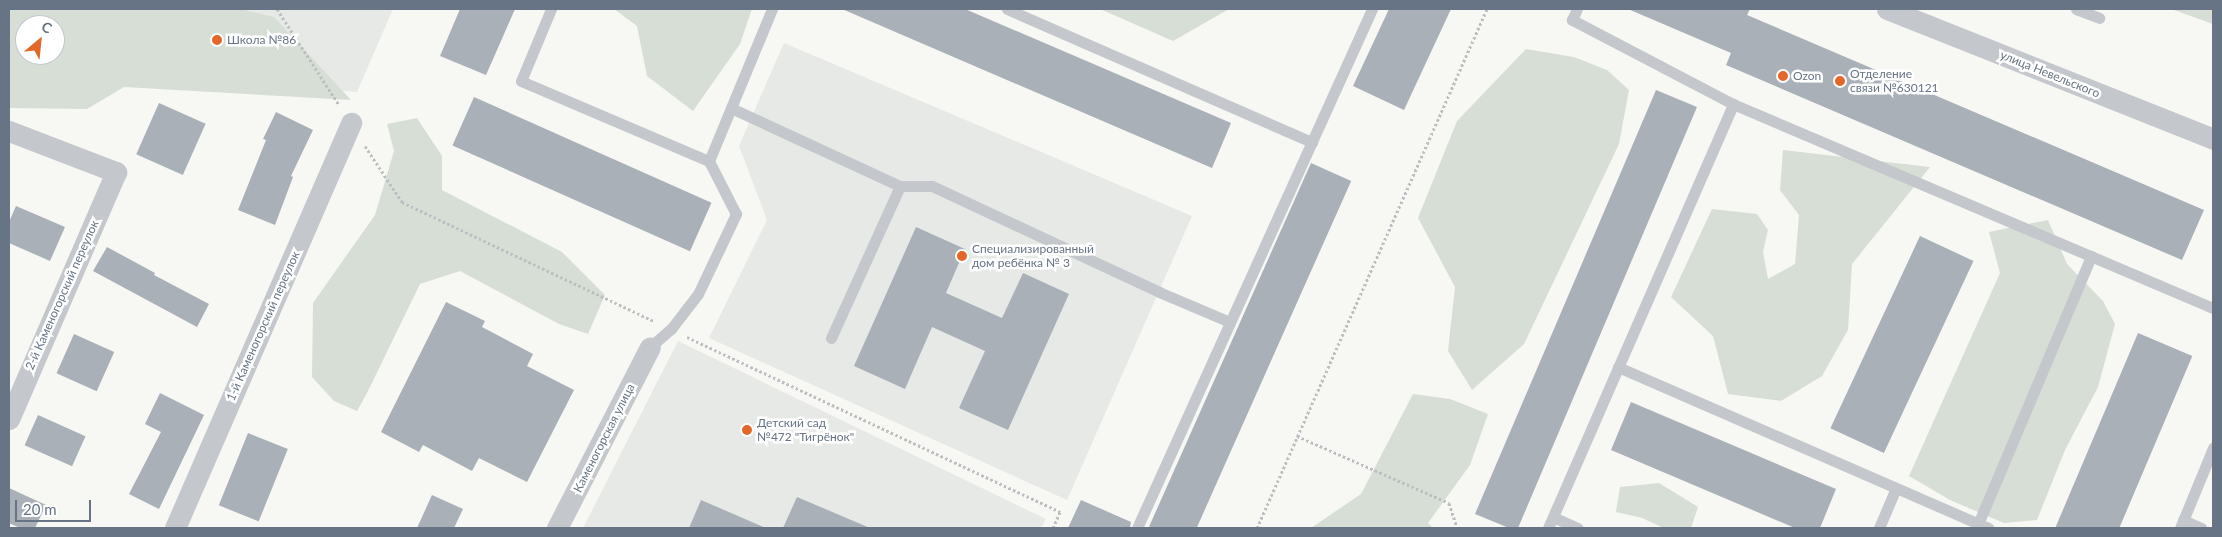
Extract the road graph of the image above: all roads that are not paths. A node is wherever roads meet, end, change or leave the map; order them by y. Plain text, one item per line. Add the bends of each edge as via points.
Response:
1 (551, 9) edge
2 (772, 9) edge
3 (1007, 9) edge
4 (1372, 9) edge
5 (1577, 9) edge
6 (1887, 9) edge
7 (2076, 9) edge
8 (2100, 18) dead end
9 (1733, 104) junction
10 (731, 108) junction
11 (351, 124) road end
12 (9, 131) edge
13 (2213, 139) edge
14 (1312, 142) junction
15 (710, 161) junction
16 (900, 186) junction
17 (2091, 256) junction
18 (2213, 308) edge
19 (1230, 322) junction
20 (831, 338) dead end
21 (650, 347) joint
22 (1618, 367) junction
23 (9, 418) edge
24 (2213, 448) edge
25 (1896, 488) junction
26 (1550, 523) edge
27 (2182, 524) edge
28 (1984, 526) edge
29 (175, 528) edge
30 (557, 528) edge
31 (1137, 528) edge
32 (1578, 528) edge
33 (1879, 528) edge
34 (2201, 528) edge

1 - 15 lane via 520,81
2 - 10 lane
3 - 14 lane
4 - 14 lane
5 - 9 lane via 1572,20
6 - 13 street, улица Невельского
7 - 8 lane
9 - 17 lane
9 - 22 lane
10 - 15 lane
10 - 16 lane
11 - 29 street, 1-й Каменогорский переулок
12 - 23 street, 2-й Каменогорский переулок via 116,172
14 - 19 lane
15 - 21 lane via 736,214 698,294 671,329
16 - 19 lane via 932,186
16 - 20 lane
17 - 18 lane
17 - 28 lane
19 - 31 lane
21 - 30 street, Каменогорская улица
22 - 25 lane
22 - 26 lane
24 - 27 lane
25 - 28 lane
25 - 33 lane
26 - 32 lane
27 - 34 lane

